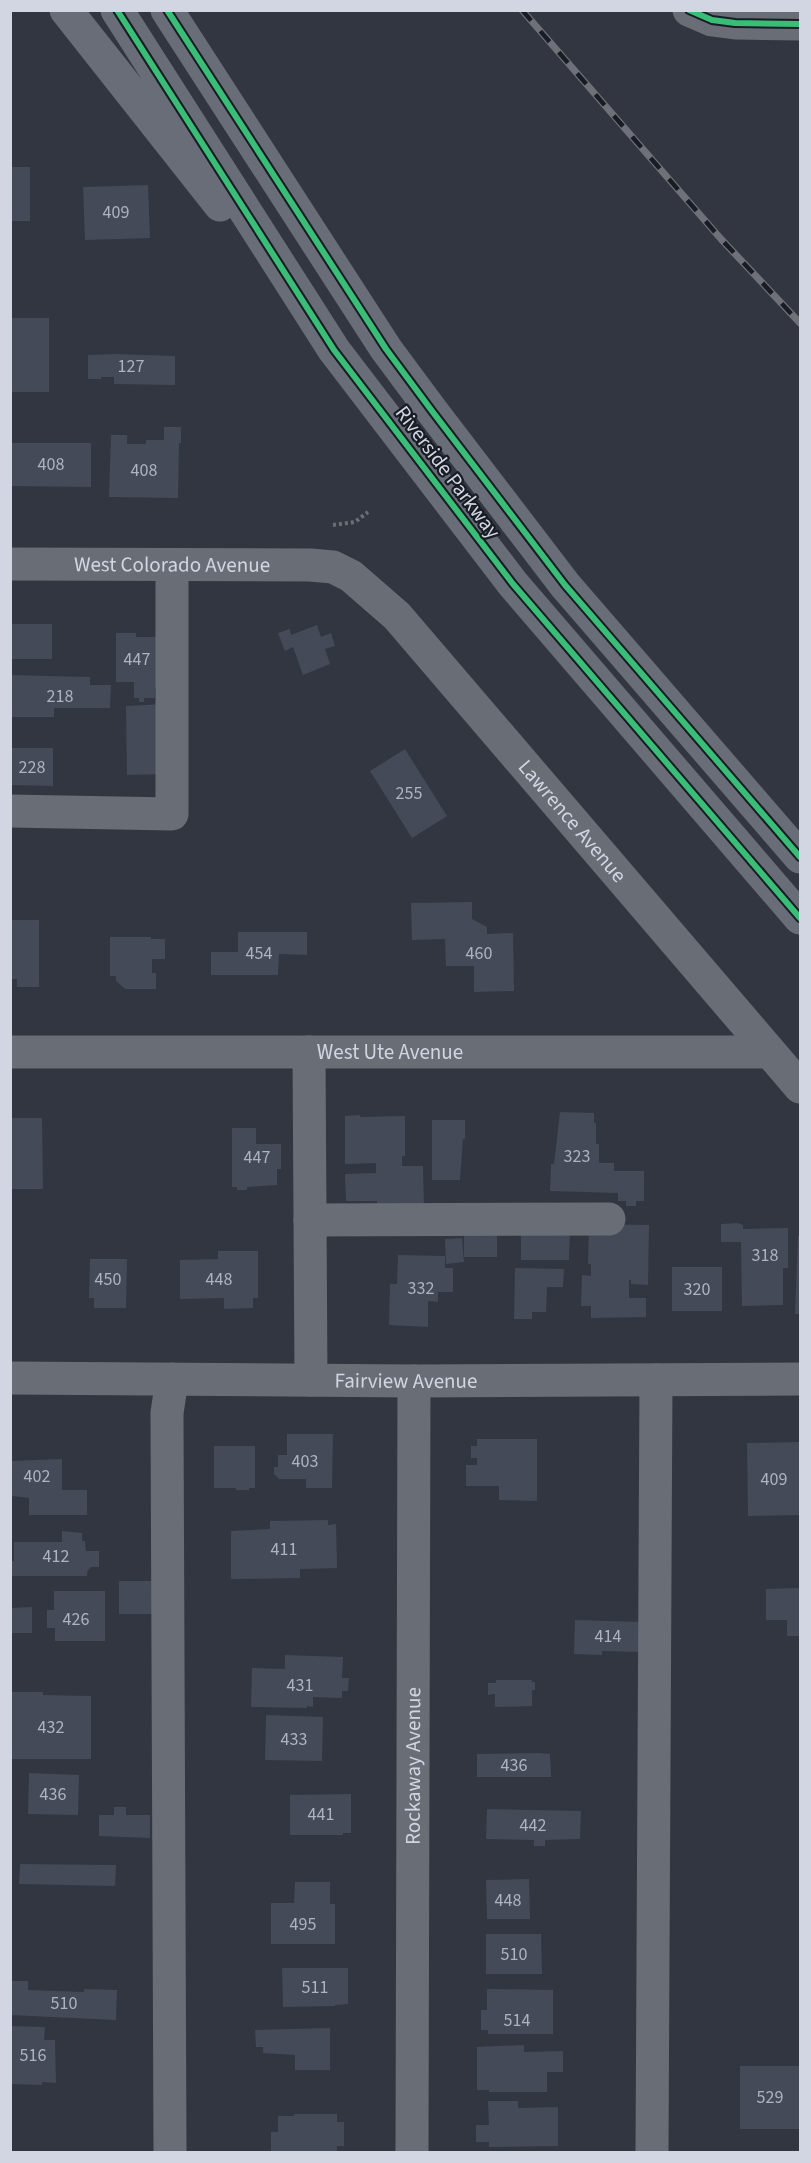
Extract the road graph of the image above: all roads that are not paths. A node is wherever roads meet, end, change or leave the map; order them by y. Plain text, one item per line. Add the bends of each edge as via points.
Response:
1 (66, 10) edge
2 (117, 10) edge
3 (167, 10) edge
4 (700, 15) edge
5 (801, 24) edge
6 (334, 350) junction
7 (10, 564) edge
8 (172, 565) junction
9 (333, 567) joint
10 (10, 812) edge
11 (801, 857) edge
12 (801, 918) edge
13 (10, 1052) edge
14 (309, 1052) junction
15 (768, 1052) junction
16 (801, 1088) edge
17 (609, 1219) dead end
18 (310, 1220) junction
19 (10, 1378) edge
20 (172, 1379) junction
21 (801, 1379) edge
22 (311, 1380) junction
23 (656, 1380) junction
24 (414, 1381) junction
25 (170, 2152) edge
26 (412, 2152) edge
27 (652, 2152) edge

1 - 6 main road
2 - 6 main road, Riverside Parkway
3 - 11 main road, Riverside Parkway via 386,349 432,411 565,585
4 - 5 street via 735,23
6 - 12 main road, Riverside Parkway via 513,584
7 - 8 street, West Colorado Avenue
8 - 9 street, West Colorado Avenue
8 - 10 street via 172,814
9 - 15 street, Lawrence Avenue via 351,576 397,616
13 - 14 street, West Ute Avenue
14 - 15 street, West Ute Avenue
14 - 18 street
15 - 16 street, Lawrence Avenue
17 - 18 street
18 - 22 street
19 - 20 street, Fairview Avenue
20 - 22 street, Fairview Avenue
20 - 25 street via 167,1413
21 - 23 street, Fairview Avenue
22 - 24 street, Fairview Avenue
23 - 24 street, Fairview Avenue
23 - 27 street
24 - 26 street, Rockaway Avenue

